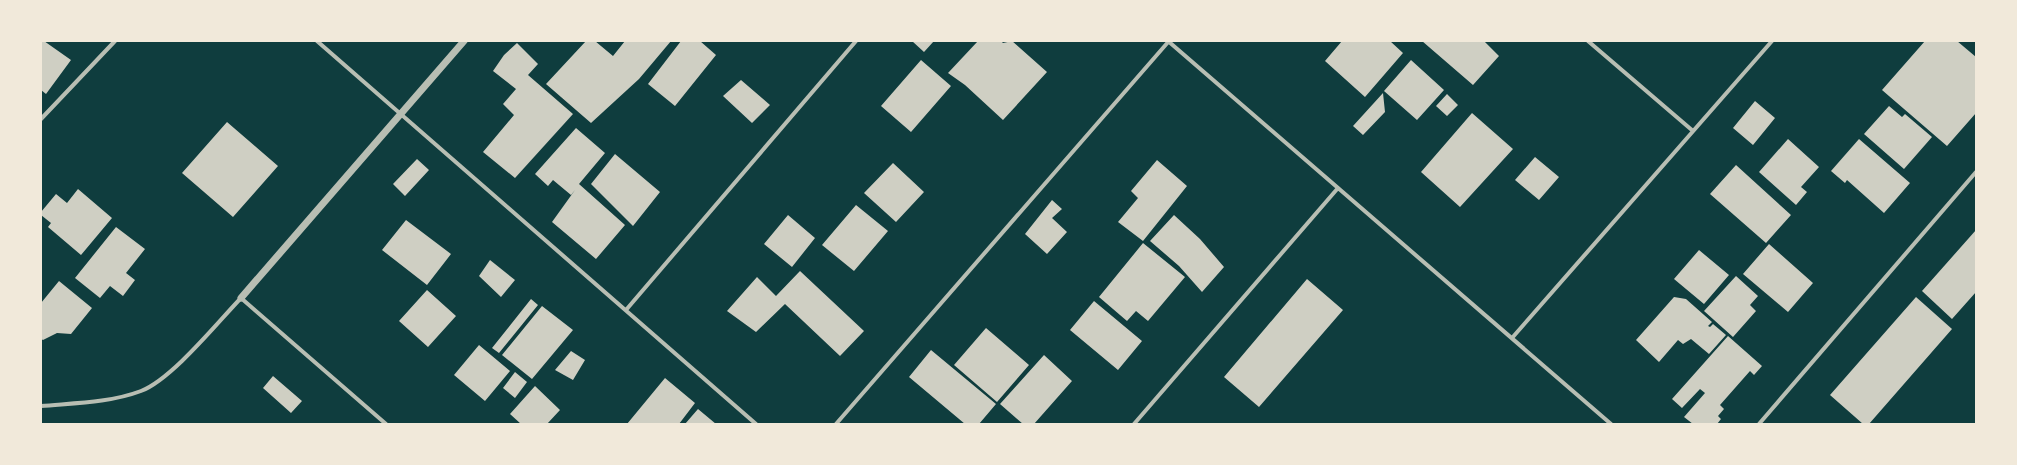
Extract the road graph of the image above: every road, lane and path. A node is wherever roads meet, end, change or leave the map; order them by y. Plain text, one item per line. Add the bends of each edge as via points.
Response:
1 (115, 41) edge
2 (317, 41) edge
3 (464, 41) edge
4 (856, 41) edge
5 (1168, 41) edge
6 (1588, 41) edge
7 (1772, 41) edge
8 (400, 114) junction
9 (41, 119) edge
10 (1693, 131) junction
11 (1976, 172) edge
12 (1338, 188) junction
13 (241, 298) junction
14 (626, 310) junction
15 (1512, 338) junction
16 (41, 406) edge
17 (386, 424) edge
18 (756, 424) edge
19 (836, 424) edge
20 (1134, 424) edge
21 (1611, 424) edge
22 (1759, 424) edge

1 - 9 street
2 - 8 street
3 - 8 street
4 - 14 street
5 - 12 street
5 - 19 street
6 - 10 street
7 - 10 street
8 - 13 street
8 - 14 street
10 - 15 street
11 - 22 street
12 - 15 street
12 - 20 street
13 - 16 street via 171,372 142,391 104,400
13 - 17 street
14 - 18 street
15 - 21 street

